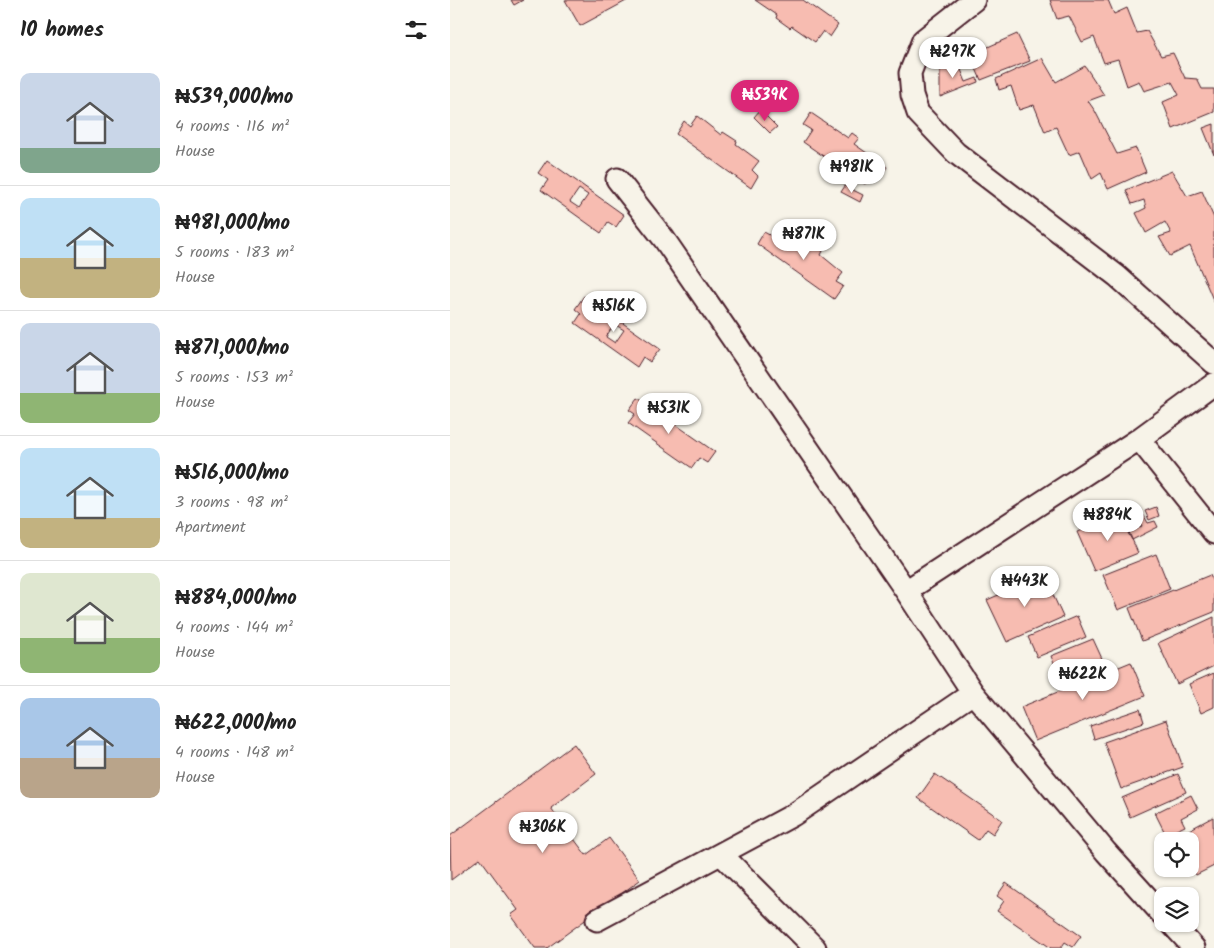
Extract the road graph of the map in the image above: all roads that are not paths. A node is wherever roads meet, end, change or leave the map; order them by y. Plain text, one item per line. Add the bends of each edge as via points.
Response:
1 (974, 0) edge
2 (617, 179) dead end
3 (1214, 363) edge
4 (1214, 384) edge
5 (1138, 439) junction
6 (1214, 533) edge
7 (906, 590) junction
8 (973, 693) junction
9 (721, 854) junction
10 (1154, 905) edge
11 (597, 920) dead end
12 (1179, 932) edge
13 (815, 948) edge
14 (1194, 948) edge

1 - 3 street via 923,40 910,73 918,113 956,153 1117,276
2 - 7 street via 664,239
4 - 5 street
5 - 6 street
5 - 7 street
7 - 8 street
8 - 9 street via 793,815
8 - 10 street
9 - 11 street
9 - 13 street
12 - 14 street

